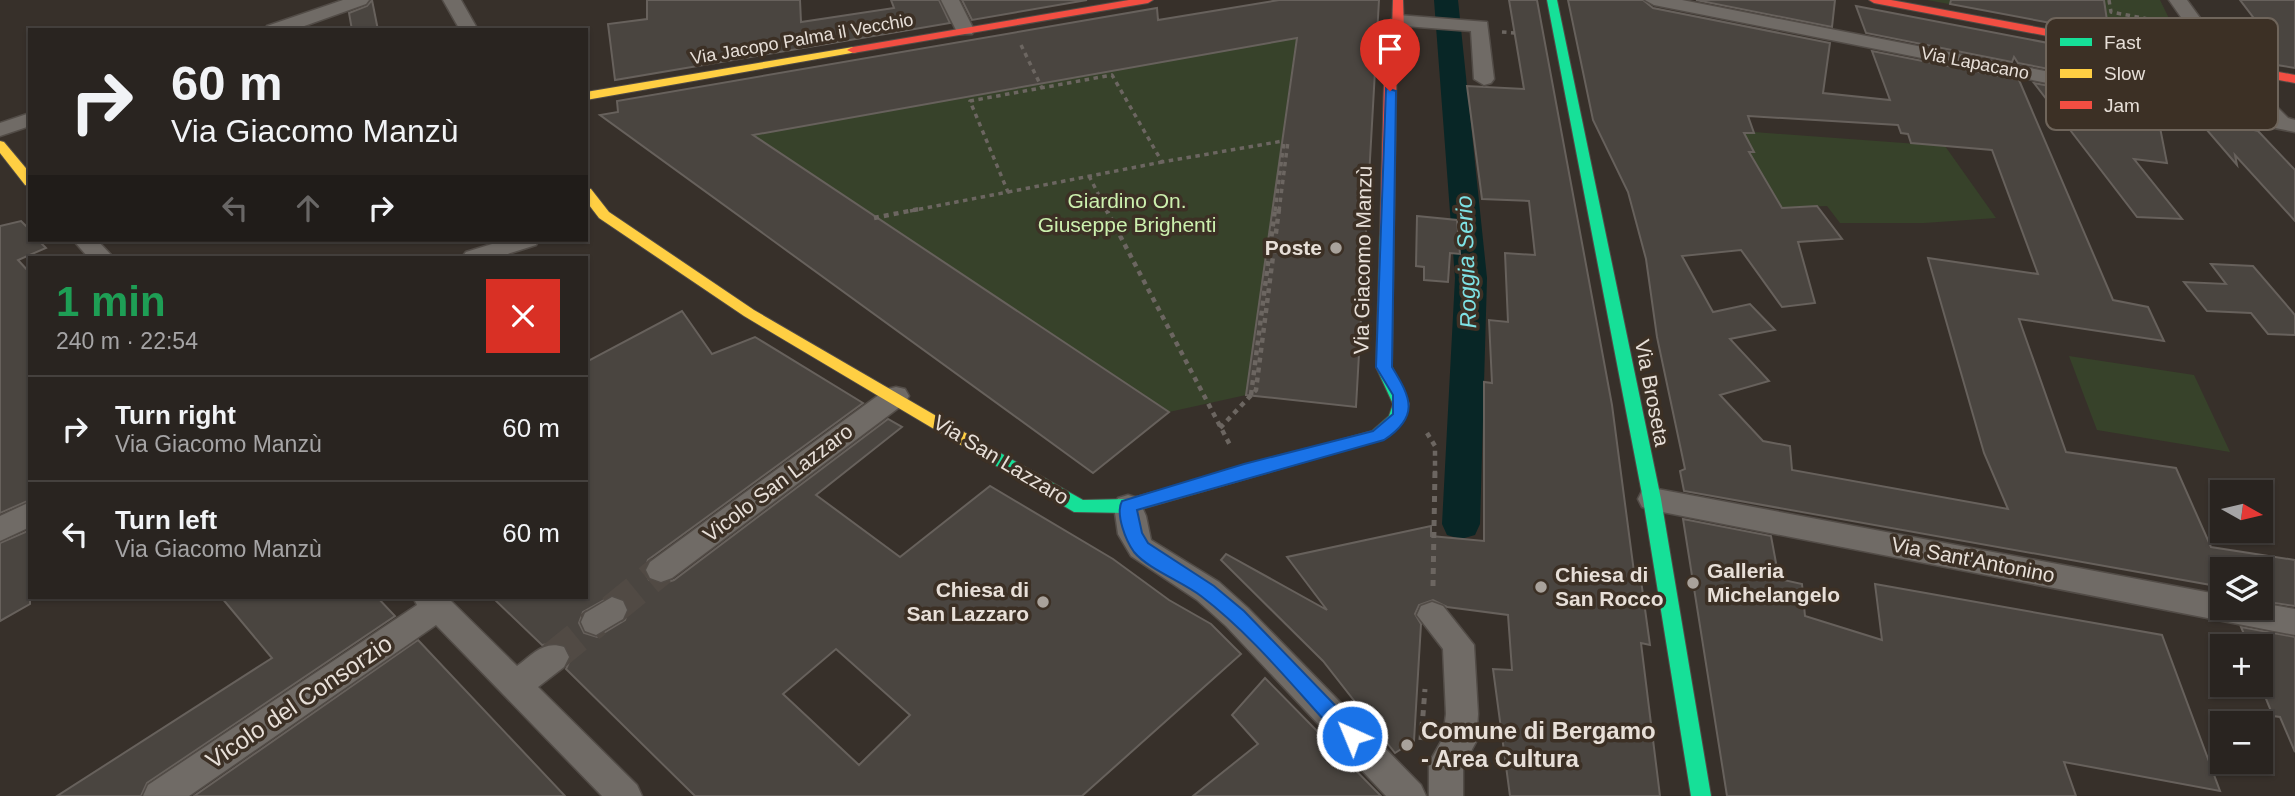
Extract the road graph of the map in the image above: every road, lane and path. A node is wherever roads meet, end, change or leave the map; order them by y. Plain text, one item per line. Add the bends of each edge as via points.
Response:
1 (359, 0) edge
2 (452, 0) edge
3 (950, 0) edge
4 (1148, 0) edge
5 (1398, 0) edge
6 (1552, 0) edge
7 (1654, 0) edge
8 (1874, 0) edge
9 (2109, 0) edge
10 (2178, 0) edge
11 (2142, 18) edge
12 (2191, 18) edge
13 (1398, 21) junction
14 (1010, 23) junction
15 (1467, 25) joint
16 (280, 28) edge
17 (468, 28) edge
18 (965, 30) junction
19 (2046, 32) edge
20 (1484, 79) dead end
21 (2046, 79) edge
22 (1042, 88) junction
23 (588, 96) edge
24 (2278, 117) edge
25 (28, 120) edge
26 (2291, 129) edge
27 (0, 131) edge
28 (0, 145) edge
29 (1162, 162) junction
30 (1089, 176) junction
31 (26, 187) edge
32 (1008, 192) junction
33 (588, 198) edge
34 (595, 218) edge
35 (874, 218) dead end
36 (86, 242) edge
37 (522, 242) edge
38 (100, 256) edge
39 (477, 256) edge
40 (895, 396) junction
41 (1423, 426) dead end
42 (1220, 428) junction
43 (1244, 471) junction
44 (1652, 499) junction
45 (1128, 506) junction
46 (28, 514) edge
47 (0, 530) edge
48 (661, 570) tunnel mouth
49 (433, 602) edge
50 (1432, 607) joint
51 (2295, 622) edge
52 (553, 657) tunnel mouth
53 (1426, 682) dead end
54 (515, 686) junction
55 (1421, 749) dead end
56 (160, 796) edge
57 (625, 796) edge
58 (1409, 796) edge
59 (1446, 796) edge
60 (1701, 796) edge

1 - 16 street
2 - 17 street
3 - 18 street
4 - 14 street, Via Jacopo Palma il Vecchio
5 - 13 street, Via Giacomo Manzù
6 - 44 street, Via Broseta
7 - 21 street, Via Lapacano
8 - 19 street
9 - 11 path via 2110,12
10 - 12 street
13 - 15 street
13 - 43 street, Via Giacomo Manzù via 1391,45 1384,367 1401,395 1401,414 1378,435
14 - 18 street, Via Jacopo Palma il Vecchio
14 - 22 path
15 - 20 street via 1480,26
18 - 23 street, Via Jacopo Palma il Vecchio
22 - 29 path via 1112,75
22 - 32 path via 970,101
24 - 26 street
25 - 27 street
28 - 31 street
29 - 30 path
29 - 42 path via 1283,141 1251,395
30 - 32 path
30 - 42 path
32 - 35 path
33 - 34 street, Via San Lazzaro
34 - 40 street, Via San Lazzaro
36 - 38 street
37 - 39 street
40 - 45 street, Via San Lazzaro via 1080,507
40 - 48 street, Vicolo San Lazzaro
41 - 50 path via 1435,446
42 - 43 path
43 - 45 street, Via Giacomo Manzù
44 - 51 street, Via Sant'Antonino
44 - 60 street, Via Broseta
45 - 58 street via 1133,534 1141,548 1208,591 1237,617
46 - 47 street
49 - 54 street
49 - 56 street, Vicolo del Consorzio
50 - 59 street via 1458,645 1462,714 1459,742 1446,763
52 - 54 street
53 - 55 path
54 - 57 street

